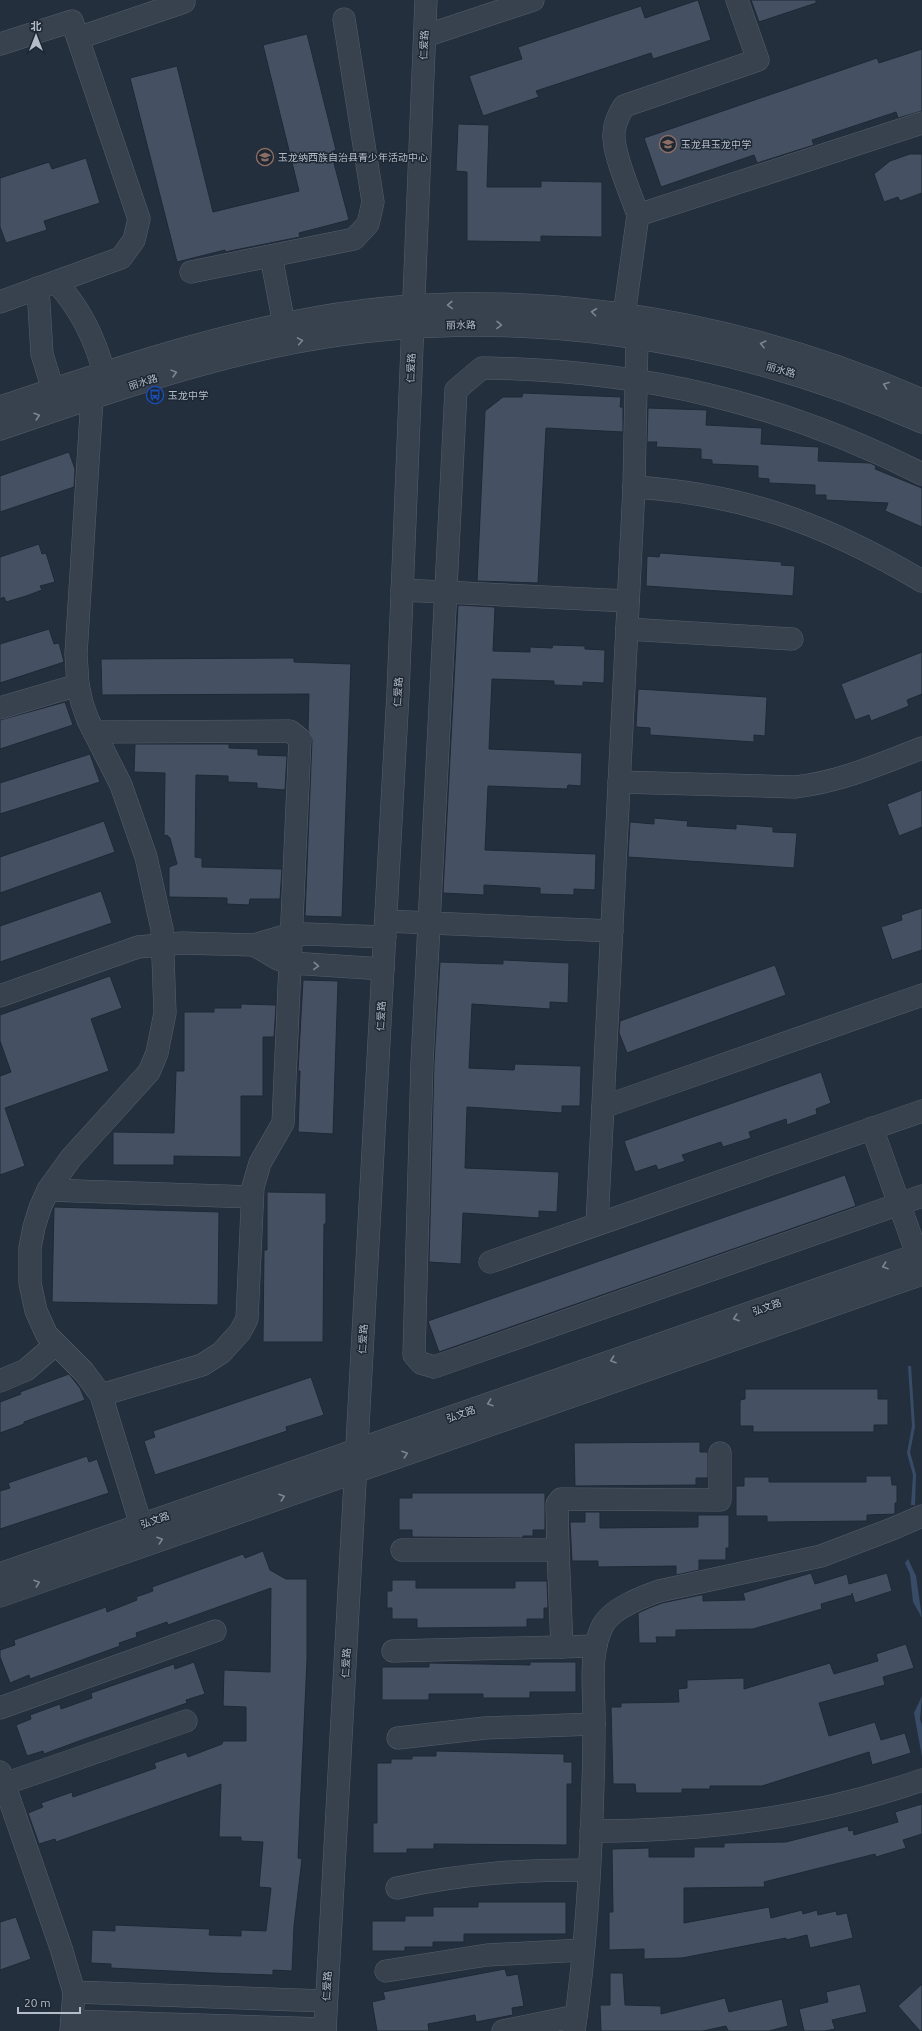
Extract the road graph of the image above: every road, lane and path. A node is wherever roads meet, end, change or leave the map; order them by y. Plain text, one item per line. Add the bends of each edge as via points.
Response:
1 (426, 0) edge
2 (533, 0) edge
3 (737, 0) edge
4 (184, 2) dead end
5 (344, 19) dead end
6 (425, 36) junction
7 (78, 38) junction
8 (0, 44) edge
9 (922, 123) edge
10 (638, 215) junction
11 (271, 256) junction
12 (191, 272) dead end
13 (47, 285) junction
14 (0, 302) edge
15 (624, 315) junction
16 (413, 317) junction
17 (284, 324) junction
18 (637, 338) junction
19 (104, 373) junction
20 (636, 380) junction
21 (53, 390) junction
22 (92, 398) junction
23 (922, 400) edge
24 (0, 408) edge
25 (922, 422) edge
26 (0, 429) edge
27 (922, 474) edge
28 (634, 487) junction
29 (922, 581) edge
30 (402, 590) junction
31 (446, 592) junction
32 (628, 601) junction
33 (627, 628) junction
34 (792, 639) dead end
35 (78, 685) junction
36 (0, 708) edge
37 (94, 732) junction
38 (922, 748) edge
39 (620, 782) junction
40 (429, 923) junction
41 (385, 929) junction
42 (612, 932) junction
43 (292, 935) junction
44 (162, 945) junction
45 (254, 945) junction
46 (291, 963) junction
47 (383, 969) junction
48 (922, 995) edge
49 (0, 996) edge
50 (603, 1107) junction
51 (922, 1111) edge
52 (872, 1128) junction
53 (48, 1190) junction
54 (922, 1196) edge
55 (252, 1197) junction
56 (899, 1204) junction
57 (598, 1224) junction
58 (920, 1260) edge
59 (490, 1262) dead end
60 (56, 1344) junction
61 (0, 1381) edge
62 (101, 1395) junction
63 (358, 1450) junction
64 (720, 1453) dead end
65 (356, 1471) junction
66 (922, 1516) edge
67 (141, 1525) junction
68 (402, 1550) dead end
69 (558, 1550) junction
70 (0, 1574) edge
71 (0, 1596) edge
72 (215, 1631) dead end
73 (596, 1646) junction
74 (562, 1647) junction
75 (393, 1651) dead end
76 (0, 1708) edge
77 (186, 1721) dead end
78 (594, 1724) junction
79 (398, 1738) dead end
80 (922, 1780) edge
81 (3, 1788) edge
82 (591, 1831) junction
83 (589, 1870) junction
84 (397, 1888) dead end
85 (583, 1950) junction
86 (386, 1971) dead end
87 (74, 1992) junction
88 (326, 2000) junction
89 (575, 2024) edge
90 (71, 2026) edge
91 (325, 2030) edge
92 (503, 2031) edge

1 - 6 street, 仁爱路
2 - 6 street
3 - 10 street via 758,60 624,106 618,116 614,138 616,150
4 - 7 street
5 - 11 street via 373,202 372,213 362,232 354,239
6 - 16 street, 仁爱路
7 - 8 street via 72,21
7 - 13 street via 139,219 134,240 121,258
9 - 10 street
10 - 15 street
11 - 12 street
11 - 17 street
13 - 14 street
13 - 19 street via 66,292 84,320
13 - 21 street via 42,354
15 -> 16 street, 丽水路 via 475,304
23 -> 15 street, 丽水路 via 837,366 783,349 728,335
16 - 17 street, 丽水路 via 334,315
16 -> 18 street, 丽水路 via 475,325 572,329
22 -> 16 street, 丽水路 via 146,380 257,350
16 - 30 street, 仁爱路
17 - 19 street, 丽水路 via 253,330
18 - 20 street
18 - 25 street, 丽水路 via 777,368 850,393
19 - 21 street, 丽水路
20 - 27 street via 709,394 800,421 858,444
20 - 28 street
20 - 31 street via 573,372 482,368 456,390
21 - 24 street, 丽水路
26 -> 22 street, 丽水路
22 - 35 street via 77,632
28 - 29 street via 694,492 767,509 829,532
28 - 32 street
30 - 31 street
30 - 41 street, 仁爱路
31 - 32 street
31 - 40 street
32 - 33 street
33 - 34 street
33 - 39 street
35 - 36 street
35 - 37 street via 84,709
37 - 43 street via 290,731 300,739
37 - 44 street via 121,785 135,821 155,893
38 - 39 street via 815,785 795,787
39 - 42 street
40 - 41 street
40 - 42 street
40 - 56 street via 413,1349 416,1359 421,1363 434,1367
41 - 43 street
41 - 47 street, 仁爱路
42 - 50 street
43 - 45 street
43 - 46 street
44 - 45 street
44 - 49 street via 138,947
44 - 53 street via 165,1013 157,1053 149,1072 71,1158
45 - 46 street via 265,953
46 -> 47 street
46 - 55 street via 283,1123 260,1163
47 - 63 street, 仁爱路
48 - 50 street
50 - 57 street
51 - 52 street
52 - 56 street
52 - 57 street
53 - 55 street
53 - 60 street via 40,1208 30,1248 30,1283 36,1311 47,1335
54 - 56 street
55 - 62 street via 247,1319 232,1344 202,1365
56 - 58 street
57 - 59 street
58 -> 63 street, 弘文路
65 -> 58 street, 弘文路
60 - 61 street via 26,1370
60 - 62 street via 84,1372
62 - 67 street
63 - 65 street, 仁爱路
63 - 67 street, 弘文路
64 - 69 street via 720,1500 561,1499 557,1504
71 -> 65 street, 弘文路
65 - 88 street, 仁爱路
66 - 73 street via 821,1556 642,1597 625,1605 602,1626
67 - 70 street, 弘文路
68 - 69 street
69 - 74 street
72 - 76 street
73 - 74 street
73 - 78 street
74 - 75 street
77 - 81 street
78 - 79 street via 492,1728
78 - 82 street
80 - 82 street via 850,1803 768,1820 684,1829
81 - 87 street via 61,1948
82 - 83 street
83 - 84 street via 483,1873
83 - 85 street
85 - 86 street via 488,1955
85 - 89 street
87 - 88 street
87 - 90 street
88 - 91 street, 仁爱路
89 - 92 street
90 - 91 street

